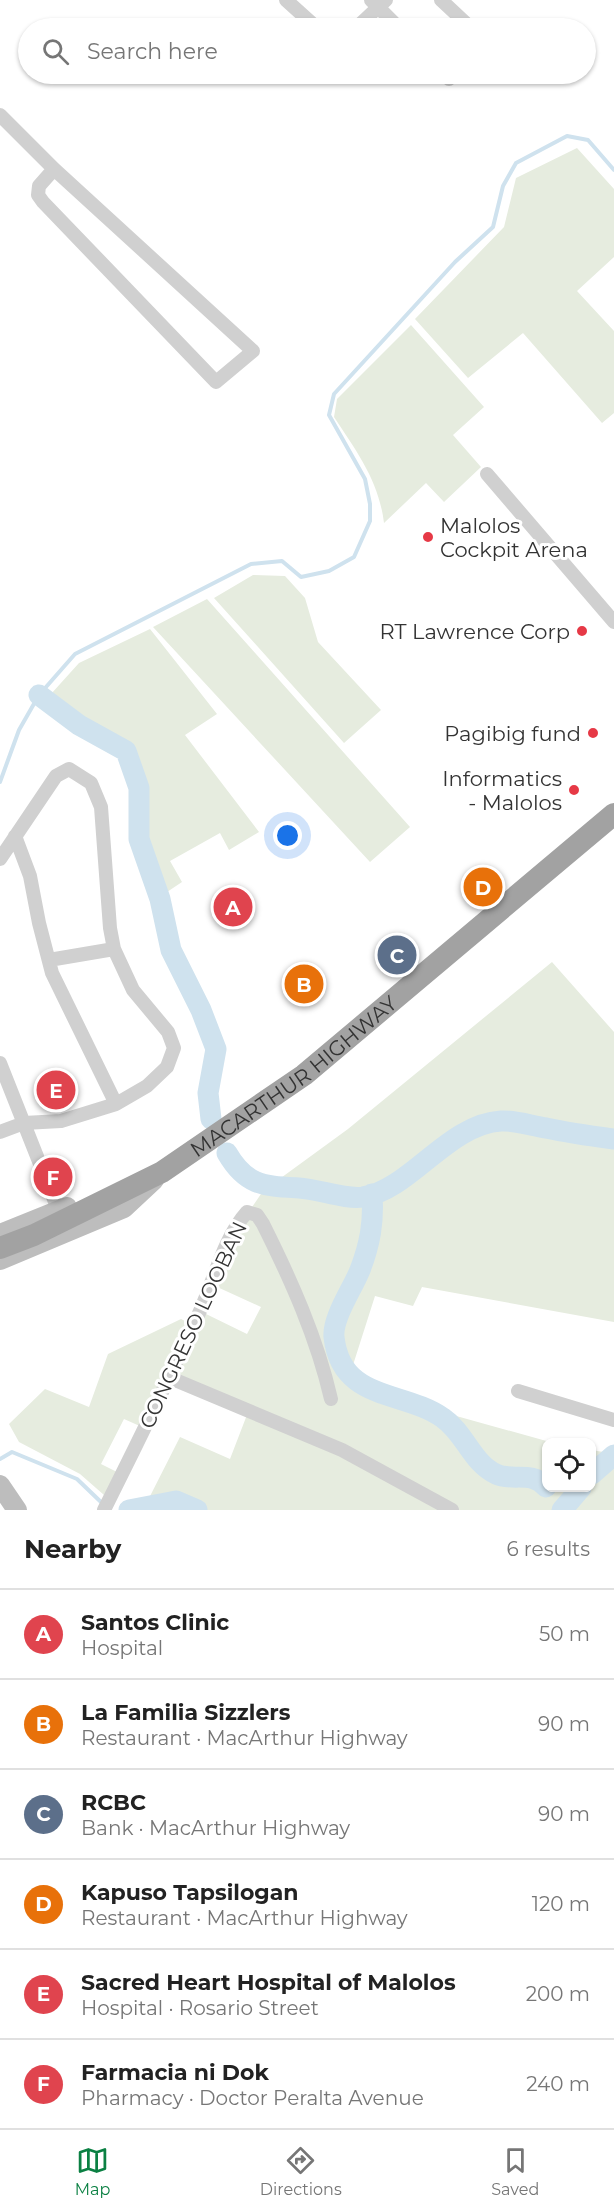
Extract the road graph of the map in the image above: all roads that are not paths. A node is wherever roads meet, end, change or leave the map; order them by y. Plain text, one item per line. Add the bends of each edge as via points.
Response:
1 (286, 0) edge
2 (441, 0) edge
3 (379, 2) edge
4 (306, 18) edge
5 (365, 18) edge
6 (391, 18) edge
7 (460, 18) edge
8 (0, 115) edge
9 (54, 169) junction
10 (487, 474) dead end
11 (614, 622) edge
12 (614, 814) edge
13 (15, 837) junction
14 (0, 859) edge
15 (114, 949) junction
16 (49, 960) junction
17 (0, 1063) edge
18 (116, 1104) junction
19 (24, 1123) junction
20 (0, 1132) edge
21 (162, 1172) junction
22 (70, 1212) junction
23 (0, 1234) edge
24 (0, 1248) edge
25 (0, 1260) edge
26 (168, 1377) junction
27 (518, 1391) dead end
28 (332, 1399) dead end
29 (614, 1420) edge
30 (0, 1485) edge
31 (107, 1504) edge
32 (17, 1510) edge
33 (452, 1510) edge

1 - 4 street
2 - 7 street
3 - 5 street
3 - 6 street
8 - 9 street
9 - 9 street via 39,186 38,195 43,202 216,382 253,351
10 - 11 street
12 - 21 highway, MACARTHUR HIGHWAY via 331,1054
13 - 14 street
13 - 15 street via 56,776 69,769 91,783 100,807
13 - 16 street via 30,876
15 - 16 street
15 - 18 street via 133,990 168,1032 174,1048 166,1067 147,1086
16 - 18 street
17 - 19 street
18 - 19 street via 61,1121
19 - 20 street
19 - 22 street
21 - 22 highway, MACARTHUR HIGHWAY
21 - 25 main road, MACARTHUR HIGHWAY via 124,1208
22 - 23 main road, MACARTHUR HIGHWAY
22 - 24 highway, MACARTHUR HIGHWAY
26 - 28 street, CONGRESO LOOBAN via 227,1243 247,1212 257,1215 263,1224 292,1281
26 - 31 street, CONGRESO LOOBAN
26 - 33 street via 331,1445
27 - 29 street
30 - 32 main road

